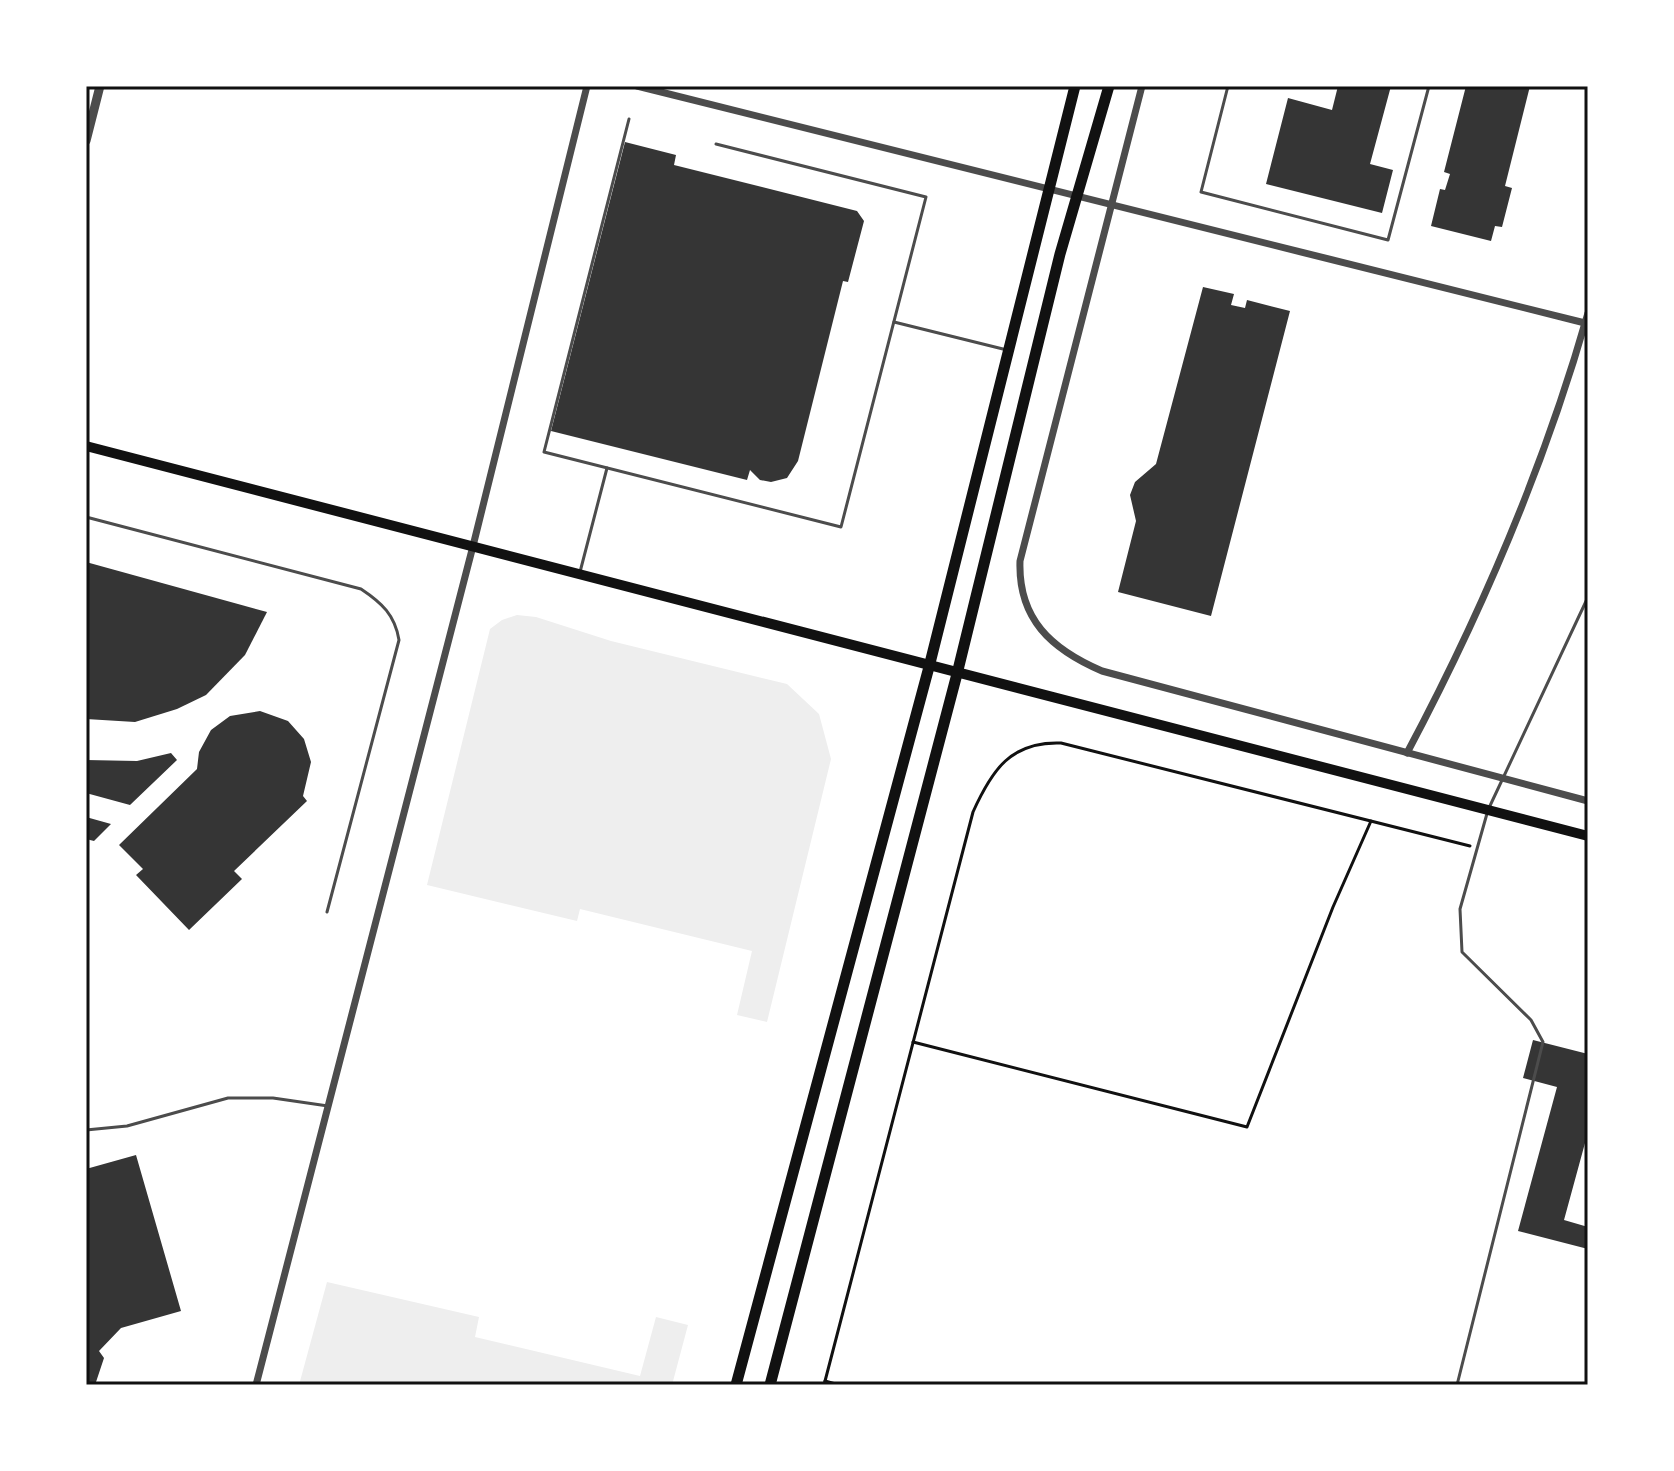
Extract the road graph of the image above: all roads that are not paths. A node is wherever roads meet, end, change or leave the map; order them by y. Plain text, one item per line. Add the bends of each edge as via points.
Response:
1 (100, 86) edge
2 (587, 86) edge
3 (637, 86) edge
4 (1075, 86) edge
5 (1109, 86) edge
6 (1142, 86) edge
7 (1228, 86) edge
8 (1429, 86) edge
9 (629, 119) dead end
10 (86, 141) edge
11 (716, 144) dead end
12 (1050, 190) junction
13 (1076, 198) junction
14 (1111, 206) junction
15 (1588, 313) edge
16 (894, 322) junction
17 (1585, 323) junction
18 (1009, 351) junction
19 (86, 446) edge
20 (607, 468) junction
21 (86, 517) edge
22 (473, 546) junction
23 (579, 574) junction
24 (1588, 597) edge
25 (929, 667) junction
26 (957, 674) junction
27 (1407, 753) junction
28 (1504, 779) junction
29 (1588, 801) edge
30 (1488, 810) junction
31 (1588, 836) edge
32 (327, 912) dead end
33 (328, 1106) junction
34 (86, 1130) edge
35 (256, 1385) edge
36 (736, 1385) edge
37 (770, 1385) edge
38 (1457, 1385) edge

1 - 10 street
2 - 22 street
3 - 12 street
4 - 12 main road
5 - 13 main road
6 - 14 street
7 - 8 lane via 1201,192 1388,240
9 - 20 lane via 544,452
11 - 16 lane via 926,197
12 - 13 street
12 - 18 main road
13 - 14 street
13 - 26 main road
14 - 17 street
14 - 27 street via 1020,561 1019,586 1035,622 1072,658 1102,671
15 - 17 street
16 - 18 lane
16 - 20 lane via 841,527
17 - 27 street via 1545,451 1512,534
18 - 25 main road
19 - 22 main road
20 - 23 lane
21 - 32 lane via 361,589 380,601 396,622 399,640
22 - 23 main road
22 - 33 street
23 - 25 main road
24 - 28 lane
25 - 26 main road
25 - 36 main road
26 - 30 main road
26 - 37 main road
27 - 28 street
28 - 29 street
28 - 30 lane
30 - 31 main road
30 - 38 lane via 1460,909 1462,952 1531,1020 1543,1042
33 - 34 lane via 228,1098 127,1126
33 - 35 street

